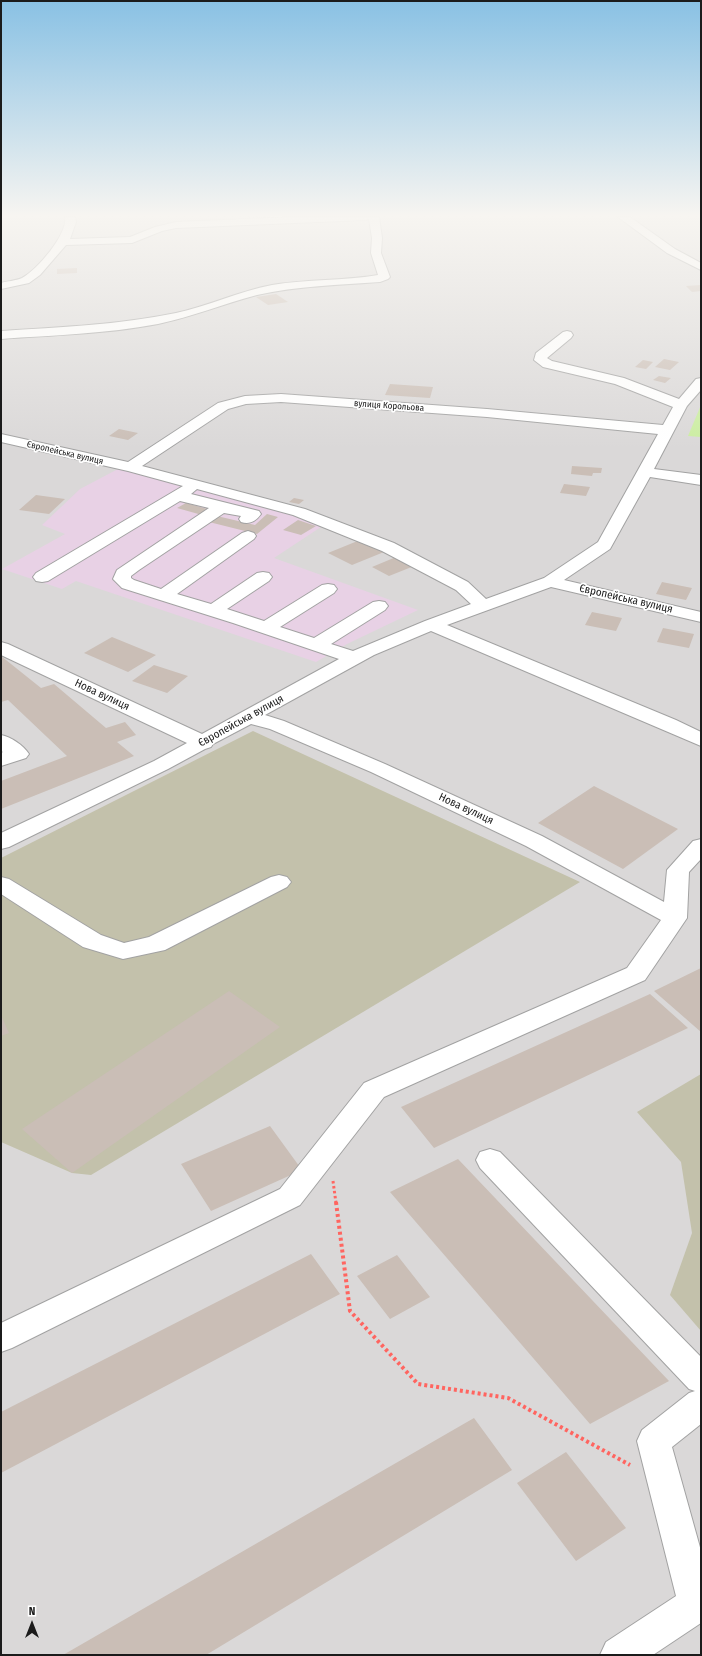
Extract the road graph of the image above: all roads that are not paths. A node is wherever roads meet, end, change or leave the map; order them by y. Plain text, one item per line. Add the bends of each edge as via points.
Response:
1 (249, 294) edge
2 (1, 335) edge
3 (567, 335) dead end
4 (701, 382) edge
5 (681, 405) junction
6 (666, 430) junction
7 (1, 438) edge
8 (130, 467) junction
9 (645, 472) junction
10 (701, 480) edge
11 (222, 507) junction
12 (248, 519) dead end
13 (248, 536) dead end
14 (42, 577) dead end
15 (263, 578) dead end
16 (550, 582) junction
17 (328, 588) dead end
18 (164, 595) junction
19 (379, 606) dead end
20 (483, 606) junction
21 (213, 611) junction
22 (701, 616) edge
23 (431, 625) junction
24 (266, 628) junction
25 (316, 645) junction
26 (1, 648) edge
27 (354, 658) junction
28 (250, 717) junction
29 (701, 740) edge
30 (1, 741) edge
31 (204, 742) junction
32 (1, 760) edge
33 (1, 842) edge
34 (701, 846) edge
35 (279, 882) dead end
36 (1, 884) edge
37 (675, 918) junction
38 (490, 1160) dead end
39 (1, 1338) edge
40 (701, 1379) edge
41 (701, 1404) edge
42 (699, 1603) edge
43 (620, 1655) edge

1 - 2 street via 179,316 140,323
3 - 5 street via 541,356 541,360 548,364 619,381
4 - 5 street, Європейська вулиця
5 - 6 street, Європейська вулиця
6 - 8 street, вулиця Корольова via 487,413 281,398 245,400 223,406
6 - 9 street, Європейська вулиця
7 - 8 street, Європейська вулиця
8 - 20 street, Європейська вулиця via 299,512 373,541 462,586
9 - 10 street
9 - 16 street, Європейська вулиця via 604,545
11 - 12 street via 253,514
11 - 14 street via 184,492
11 - 18 street via 123,574 122,579 128,584
13 - 18 street
15 - 21 street
16 - 20 street, Європейська вулиця
16 - 22 street, Європейська вулиця
17 - 24 street
18 - 21 street
19 - 25 street
20 - 23 street, Європейська вулиця
21 - 24 street
23 - 27 street, Європейська вулиця
23 - 29 street via 669,724
24 - 25 street
25 - 27 street
26 - 31 street, Нова вулиця
27 - 28 street, Європейська вулиця
28 - 31 street, Європейська вулиця
28 - 37 street, Нова вулиця via 277,725 378,768 534,841
30 - 32 street via 18,754
31 - 33 street, Європейська вулиця via 160,766
34 - 37 street via 678,870
35 - 36 street via 156,944 123,951 92,941
37 - 39 street via 636,974 374,1090 290,1197
38 - 40 street
41 - 42 street via 654,1442
42 - 43 street

